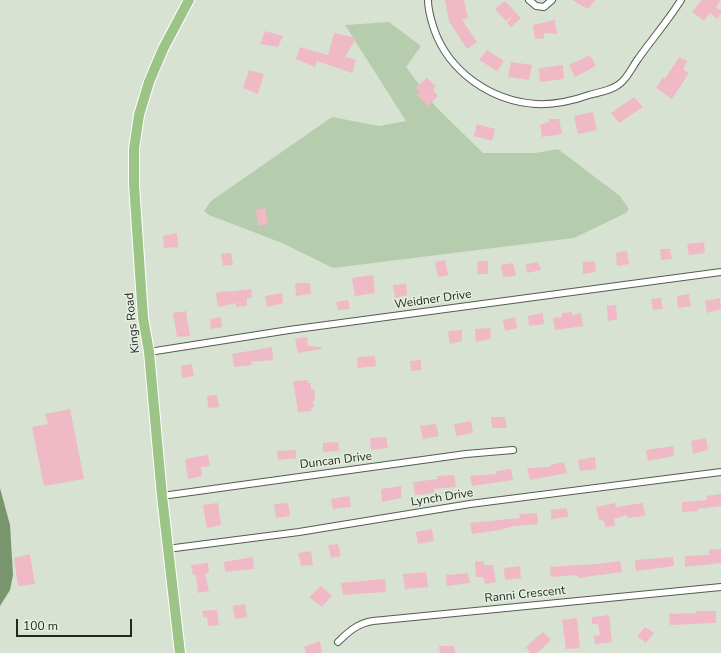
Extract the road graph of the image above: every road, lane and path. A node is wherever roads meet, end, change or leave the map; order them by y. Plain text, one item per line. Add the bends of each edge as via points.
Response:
1 (189, 0) edge
2 (428, 0) edge
3 (529, 0) edge
4 (552, 0) edge
5 (681, 0) edge
6 (721, 272) edge
7 (149, 352) junction
8 (513, 450) dead end
9 (721, 472) edge
10 (162, 496) junction
11 (168, 549) junction
12 (721, 587) edge
13 (338, 642) dead end
14 (180, 653) edge

1 - 7 main road, Kings Road via 149,82 139,115 134,149 143,318
2 - 5 street via 429,16 437,37 450,58 467,76 483,88 505,98 538,104 554,104 619,85
3 - 4 street via 536,6 544,7
6 - 7 street, Weidner Drive via 289,330
7 - 10 main road, Kings Road
8 - 10 street, Duncan Drive via 466,454
9 - 11 street, Lynch Drive via 470,504 299,532
10 - 11 main road, Kings Road
11 - 14 main road, Kings Road
12 - 13 street, Ranni Crescent via 373,620 350,630

